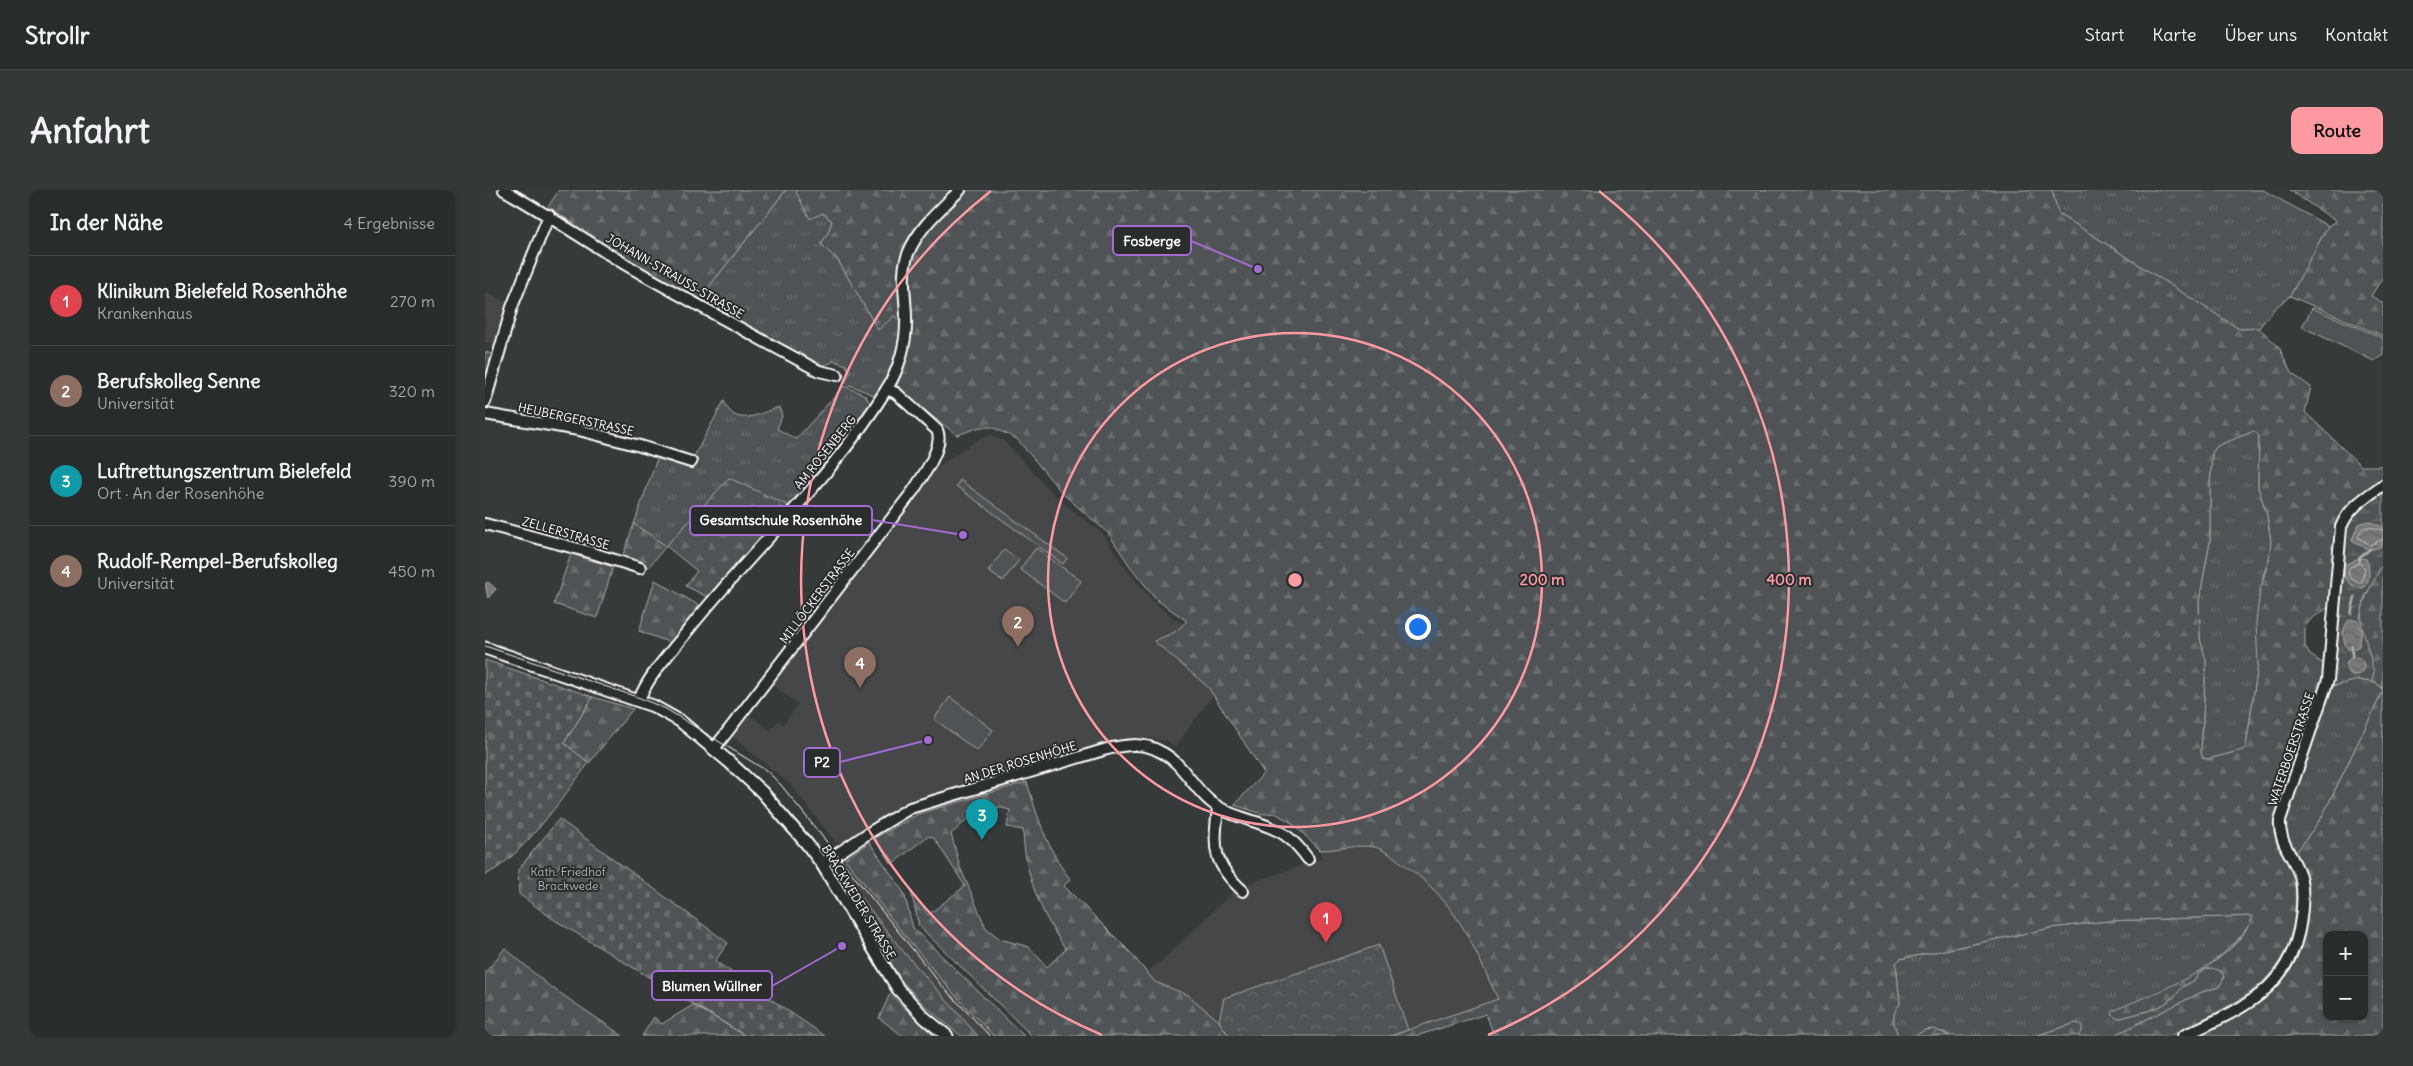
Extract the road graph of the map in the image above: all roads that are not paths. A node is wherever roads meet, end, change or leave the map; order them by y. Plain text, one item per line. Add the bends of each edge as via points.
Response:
1 (504, 190) edge
2 (960, 190) edge
3 (549, 215) junction
4 (837, 375) dead end
5 (887, 389) junction
6 (485, 402) edge
7 (485, 414) edge
8 (691, 462) dead end
9 (2383, 486) edge
10 (485, 524) edge
11 (640, 568) dead end
12 (485, 648) edge
13 (639, 700) junction
14 (714, 749) junction
15 (1218, 807) junction
16 (1308, 859) dead end
17 (822, 864) junction
18 (1243, 891) dead end
19 (947, 1036) edge
20 (2183, 1036) edge

1 - 3 street, JOHANN-STRAUSS-STRASSE
2 - 5 street, AM ROSENBERG via 916,237 907,256 905,341
3 - 4 street, JOHANN-STRAUSS-STRASSE via 626,265 819,371
3 - 6 street via 512,307
5 - 13 street, AM ROSENBERG via 830,468 702,613 645,686
5 - 14 street, MILLÖCKERSTRASSE via 896,393 937,430 939,437 932,461 913,491
7 - 8 street, HEUBERGERSTRASSE via 579,430
9 - 20 street, WATERBOERSTRASSE via 2358,503 2341,527 2328,680 2280,820 2281,837 2302,890 2300,923 2293,951 2282,972 2264,993
10 - 11 street, ZELLERSTRASSE
12 - 13 street, BRACKWEDER STRASSE
13 - 14 street, BRACKWEDER STRASSE via 680,721
14 - 17 street, BRACKWEDER STRASSE via 762,792
15 - 16 street, AN DER ROSENHÖHE via 1279,831
15 - 17 street, AN DER ROSENHÖHE via 1165,754 1143,746 1124,745 911,808
15 - 18 street via 1214,834 1217,858 1227,876
17 - 19 street, BRACKWEDER STRASSE via 898,989

